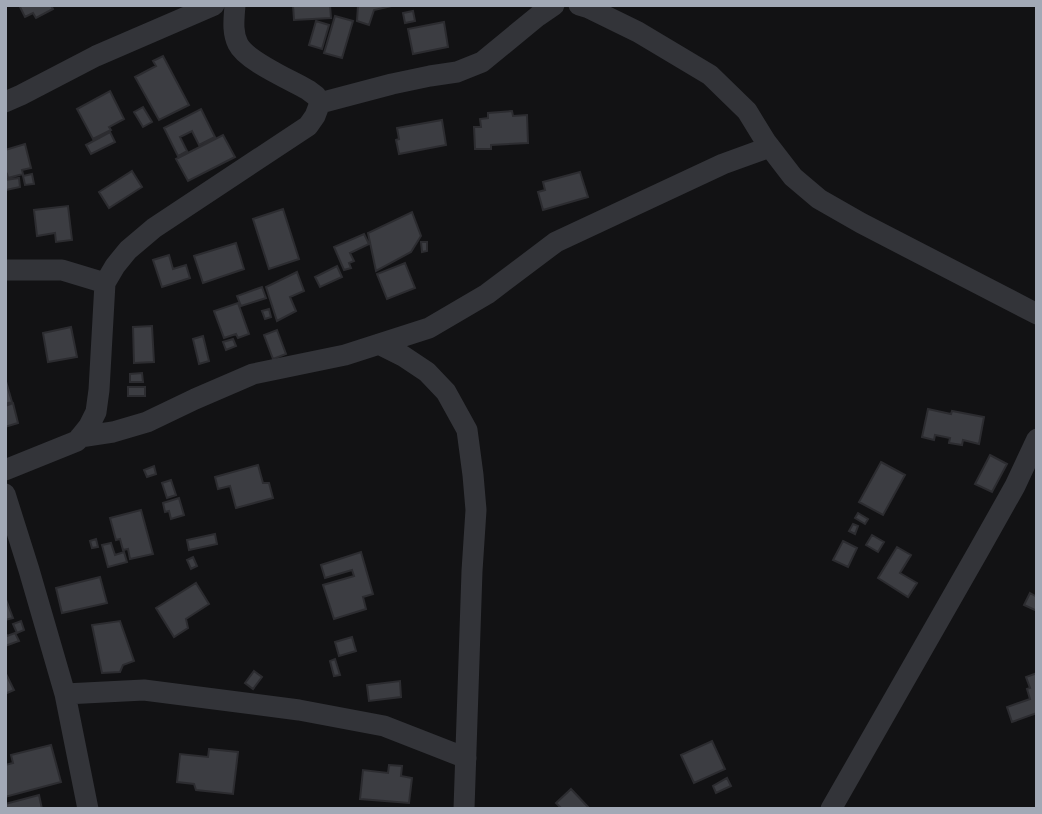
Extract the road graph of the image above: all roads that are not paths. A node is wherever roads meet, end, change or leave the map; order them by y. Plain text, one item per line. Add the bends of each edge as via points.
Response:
1 (214, 5) edge
2 (234, 5) edge
3 (554, 5) edge
4 (579, 5) edge
5 (5, 102) edge
6 (320, 103) junction
7 (770, 147) junction
8 (5, 270) edge
9 (105, 283) junction
10 (1037, 314) edge
11 (379, 344) junction
12 (80, 437) junction
13 (1037, 439) edge
14 (5, 470) edge
15 (5, 494) edge
16 (65, 694) junction
17 (466, 758) junction
18 (88, 809) edge
19 (464, 809) edge
20 (831, 809) edge

1 - 5 street
2 - 6 street via 233,28 246,56 308,90
3 - 6 street via 482,62 457,72 392,83
4 - 7 street via 638,32 710,75 747,111
6 - 9 street via 308,126 154,228 128,250
7 - 10 street via 793,177 819,199
7 - 11 street via 723,164 556,242 488,294 429,328
8 - 9 street via 62,270
9 - 12 street via 96,412
11 - 12 street via 253,374 147,422
11 - 17 street via 427,372 446,392 467,430 476,510
12 - 14 street
13 - 20 street via 1015,486
15 - 16 street
16 - 17 street via 144,690 299,710 384,726
16 - 18 street
17 - 19 street

